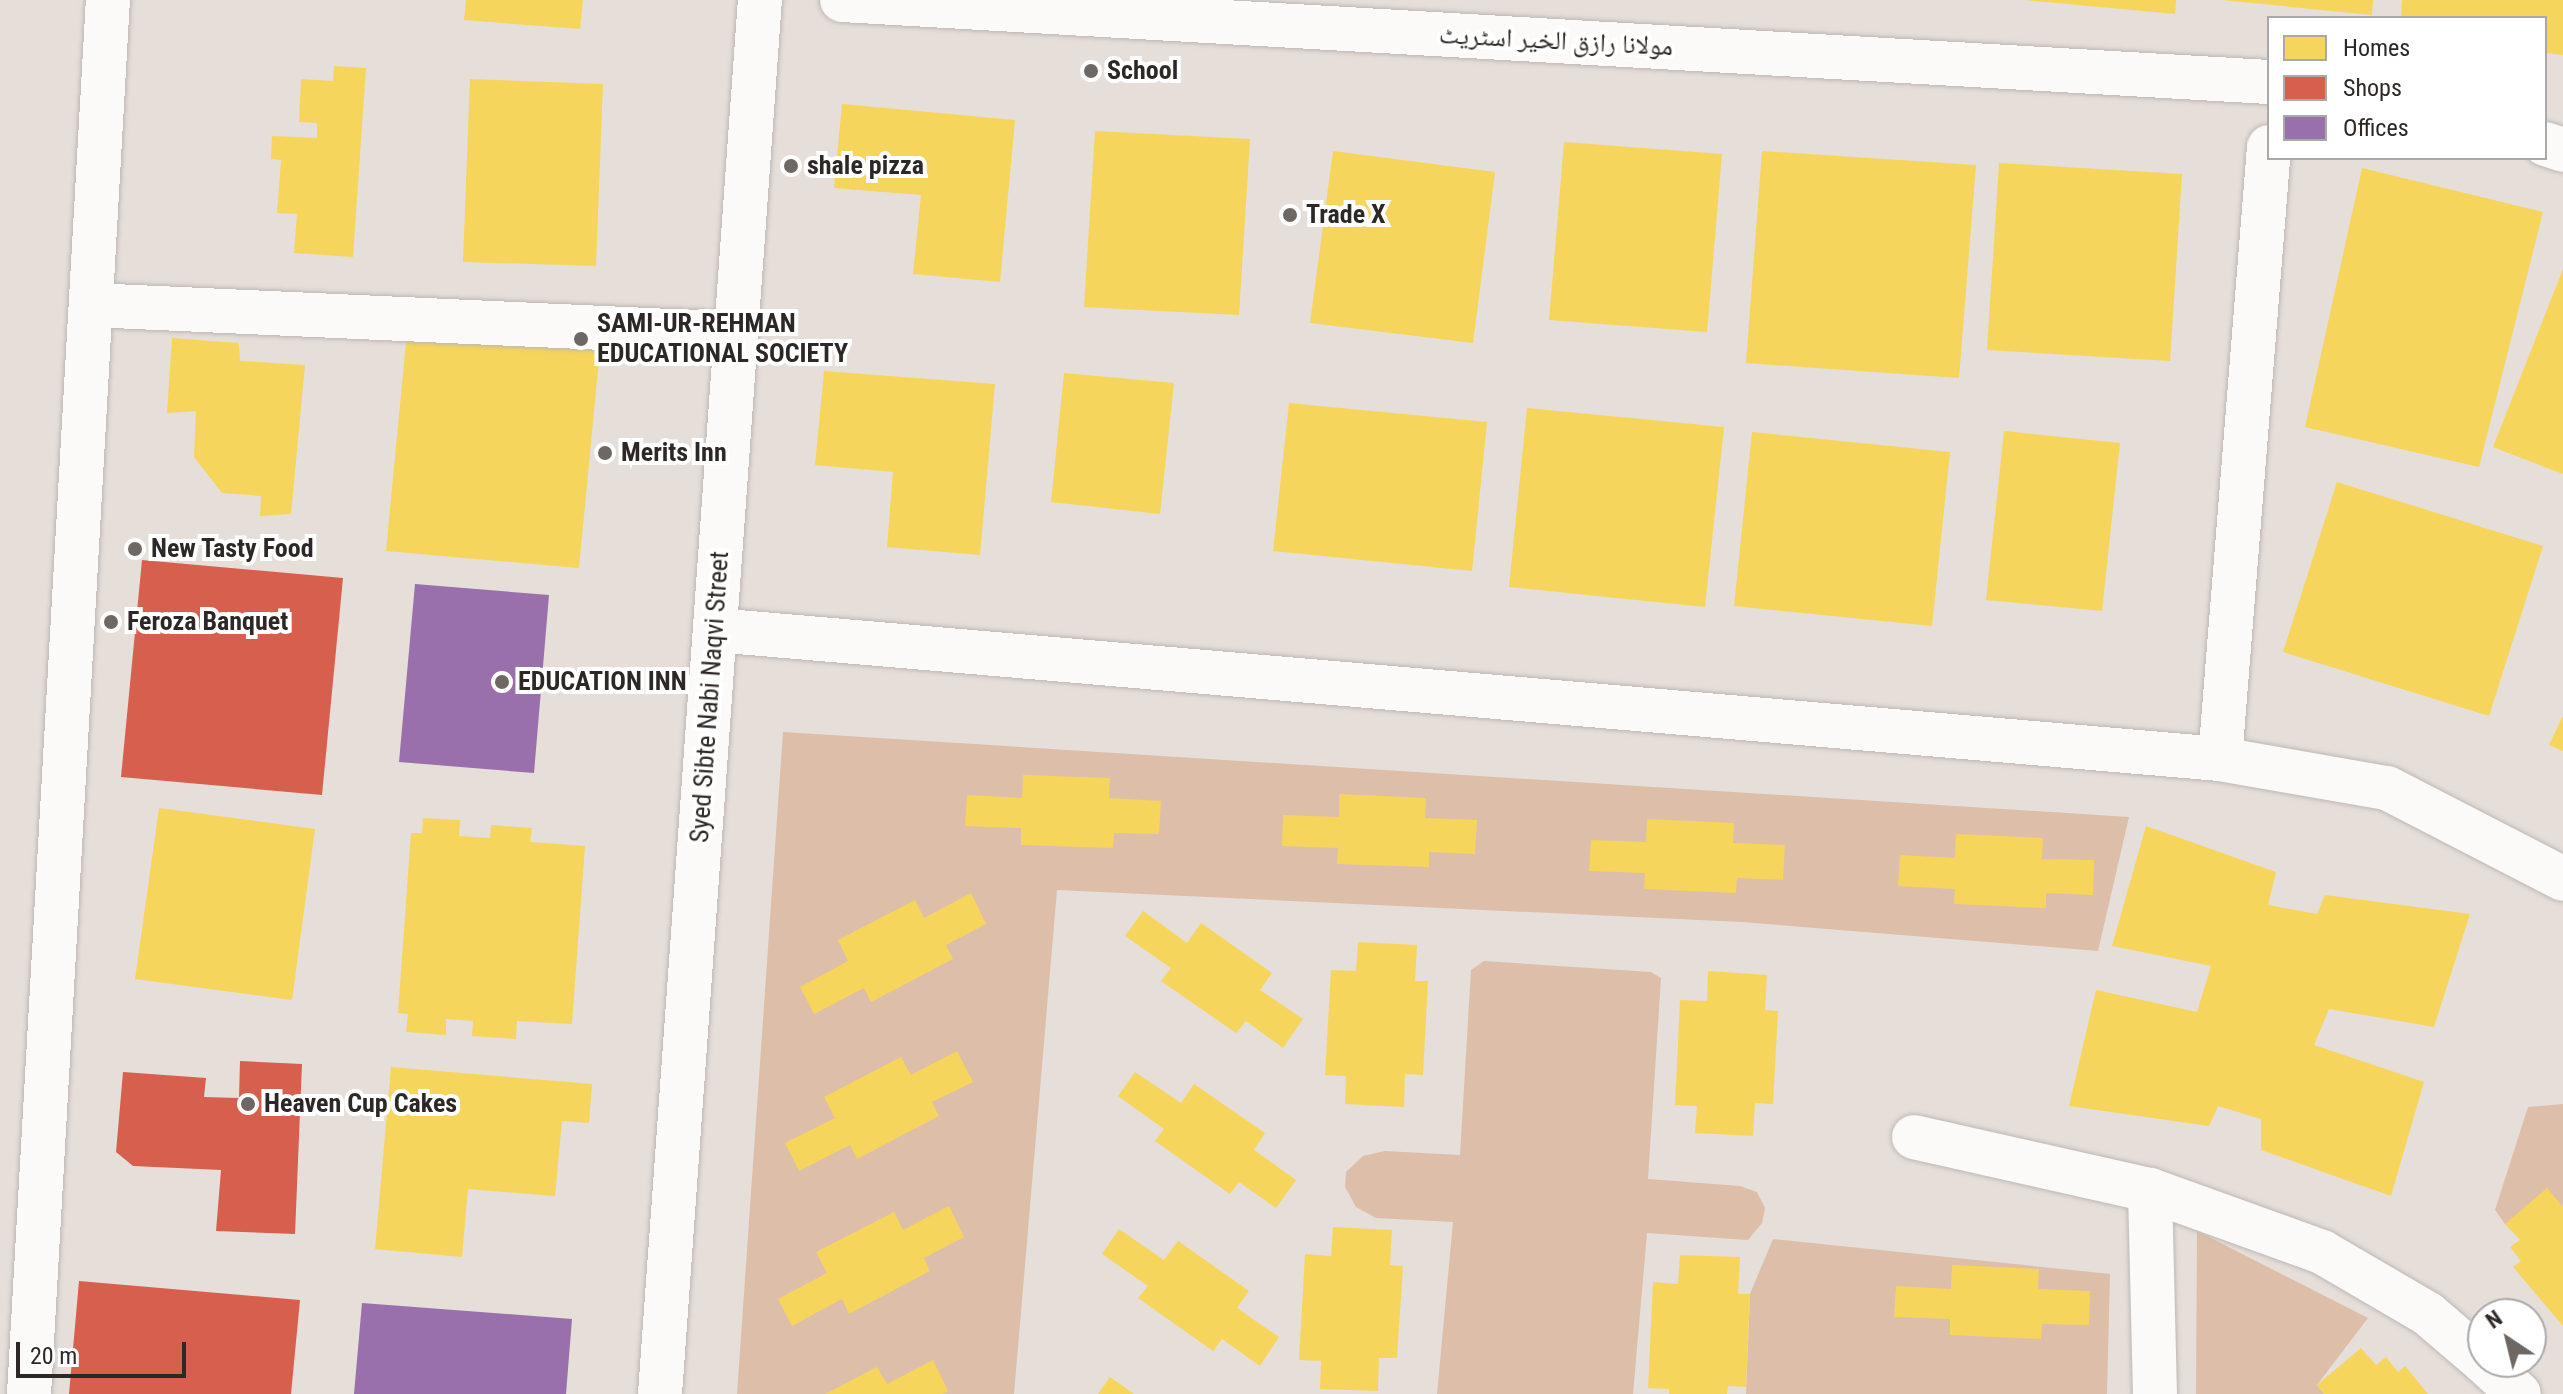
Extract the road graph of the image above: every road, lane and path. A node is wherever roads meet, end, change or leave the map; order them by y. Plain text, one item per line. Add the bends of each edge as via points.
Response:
1 (108, 0) edge
2 (760, 0) edge
3 (842, 0) edge
4 (2267, 82) edge
5 (2268, 160) edge
6 (91, 305) junction
7 (736, 334) junction
8 (715, 630) junction
9 (2220, 759) junction
10 (2563, 879) edge
11 (1914, 1137) dead end
12 (2150, 1190) junction
13 (2467, 1348) edge
14 (2501, 1378) edge
15 (29, 1394) edge
16 (660, 1394) edge
17 (2155, 1394) edge
18 (2519, 1394) edge

1 - 6 street
2 - 7 street, Syed Sibte Nabi Naqvi Street
3 - 4 street, مولانا رازق الخیر اسٹریٹ
5 - 9 street
6 - 7 street
6 - 15 street
7 - 8 street, Syed Sibte Nabi Naqvi Street
8 - 9 street
8 - 16 street, Syed Sibte Nabi Naqvi Street
9 - 10 street via 2387,788
11 - 12 street
12 - 13 street via 2322,1252 2428,1314
12 - 17 street
14 - 18 street

